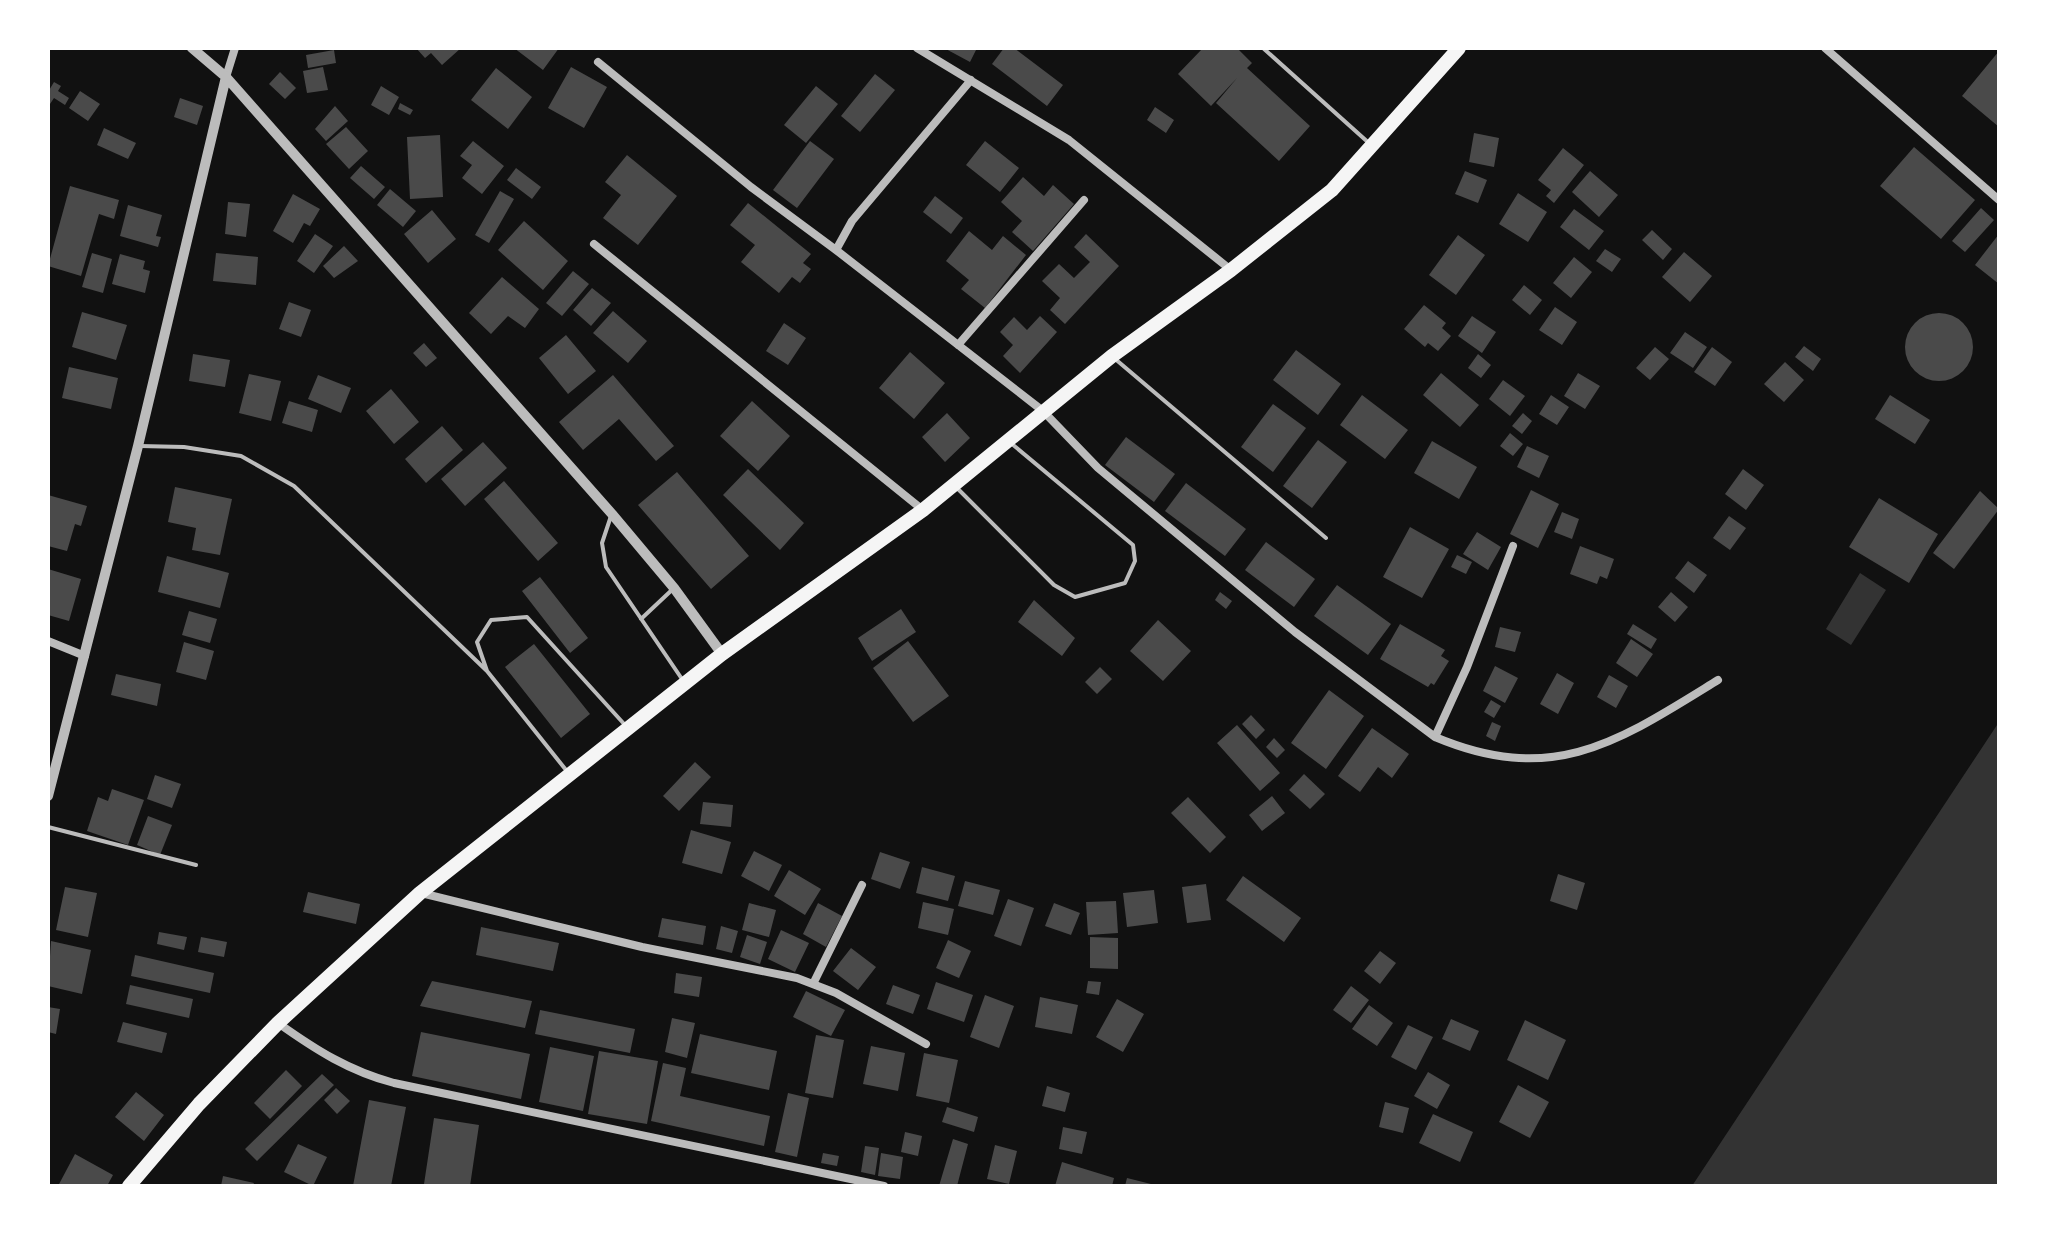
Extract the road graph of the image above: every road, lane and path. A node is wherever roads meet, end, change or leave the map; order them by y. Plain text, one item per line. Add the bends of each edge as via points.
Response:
1 (192, 48) edge
2 (235, 48) edge
3 (917, 48) edge
4 (1263, 48) edge
5 (1459, 48) edge
6 (1825, 48) edge
7 (598, 62) dead end
8 (226, 77) junction
9 (971, 80) junction
10 (1372, 145) junction
11 (1084, 200) dead end
12 (1999, 200) edge
13 (594, 244) dead end
14 (836, 250) junction
15 (1231, 270) junction
16 (958, 345) junction
17 (1112, 356) junction
18 (1043, 411) junction
19 (1008, 441) junction
20 (138, 446) junction
21 (953, 484) junction
22 (923, 510) junction
23 (612, 514) junction
24 (1326, 538) dead end
25 (1513, 546) dead end
26 (674, 588) junction
27 (641, 619) junction
28 (48, 641) edge
29 (722, 654) junction
30 (85, 656) junction
31 (487, 671) junction
32 (1718, 680) dead end
33 (685, 684) junction
34 (628, 729) junction
35 (1435, 737) junction
36 (570, 775) junction
37 (48, 796) edge
38 (48, 827) edge
39 (196, 865) dead end
40 (862, 885) dead end
41 (420, 893) junction
42 (813, 984) junction
43 (278, 1023) junction
44 (926, 1044) dead end
45 (129, 1186) edge
46 (884, 1186) edge

1 - 8 street
2 - 8 street
3 - 9 street
4 - 10 lane
5 - 10 highway
6 - 12 street
7 - 14 street
8 - 20 street
8 - 23 street
9 - 14 street via 852,221
9 - 15 street via 1069,140
10 - 15 highway via 1332,190
11 - 16 street
13 - 22 street
14 - 16 street
15 - 17 highway
16 - 18 street
17 - 18 highway
17 - 24 lane
18 - 19 highway
18 - 35 street via 1098,468 1283,623
19 - 21 highway
19 - 21 lane via 1133,545 1135,561 1125,583 1075,597 1054,585
20 - 30 street
20 - 31 lane via 241,456 294,486
21 - 22 highway
22 - 29 highway
23 - 26 street
23 - 27 lane via 602,543 606,567
25 - 35 street
26 - 27 lane
26 - 29 street
27 - 33 lane
28 - 30 street
29 - 33 highway
30 - 37 street
31 - 34 lane via 477,642 491,620 527,617
31 - 36 lane
32 - 35 street via 1633,733 1578,755 1505,757 1462,749
33 - 34 highway
34 - 36 highway
36 - 41 highway
38 - 39 lane
40 - 42 street
41 - 42 street
41 - 43 highway
42 - 44 street
43 - 45 highway
43 - 46 street via 330,1059 394,1083

